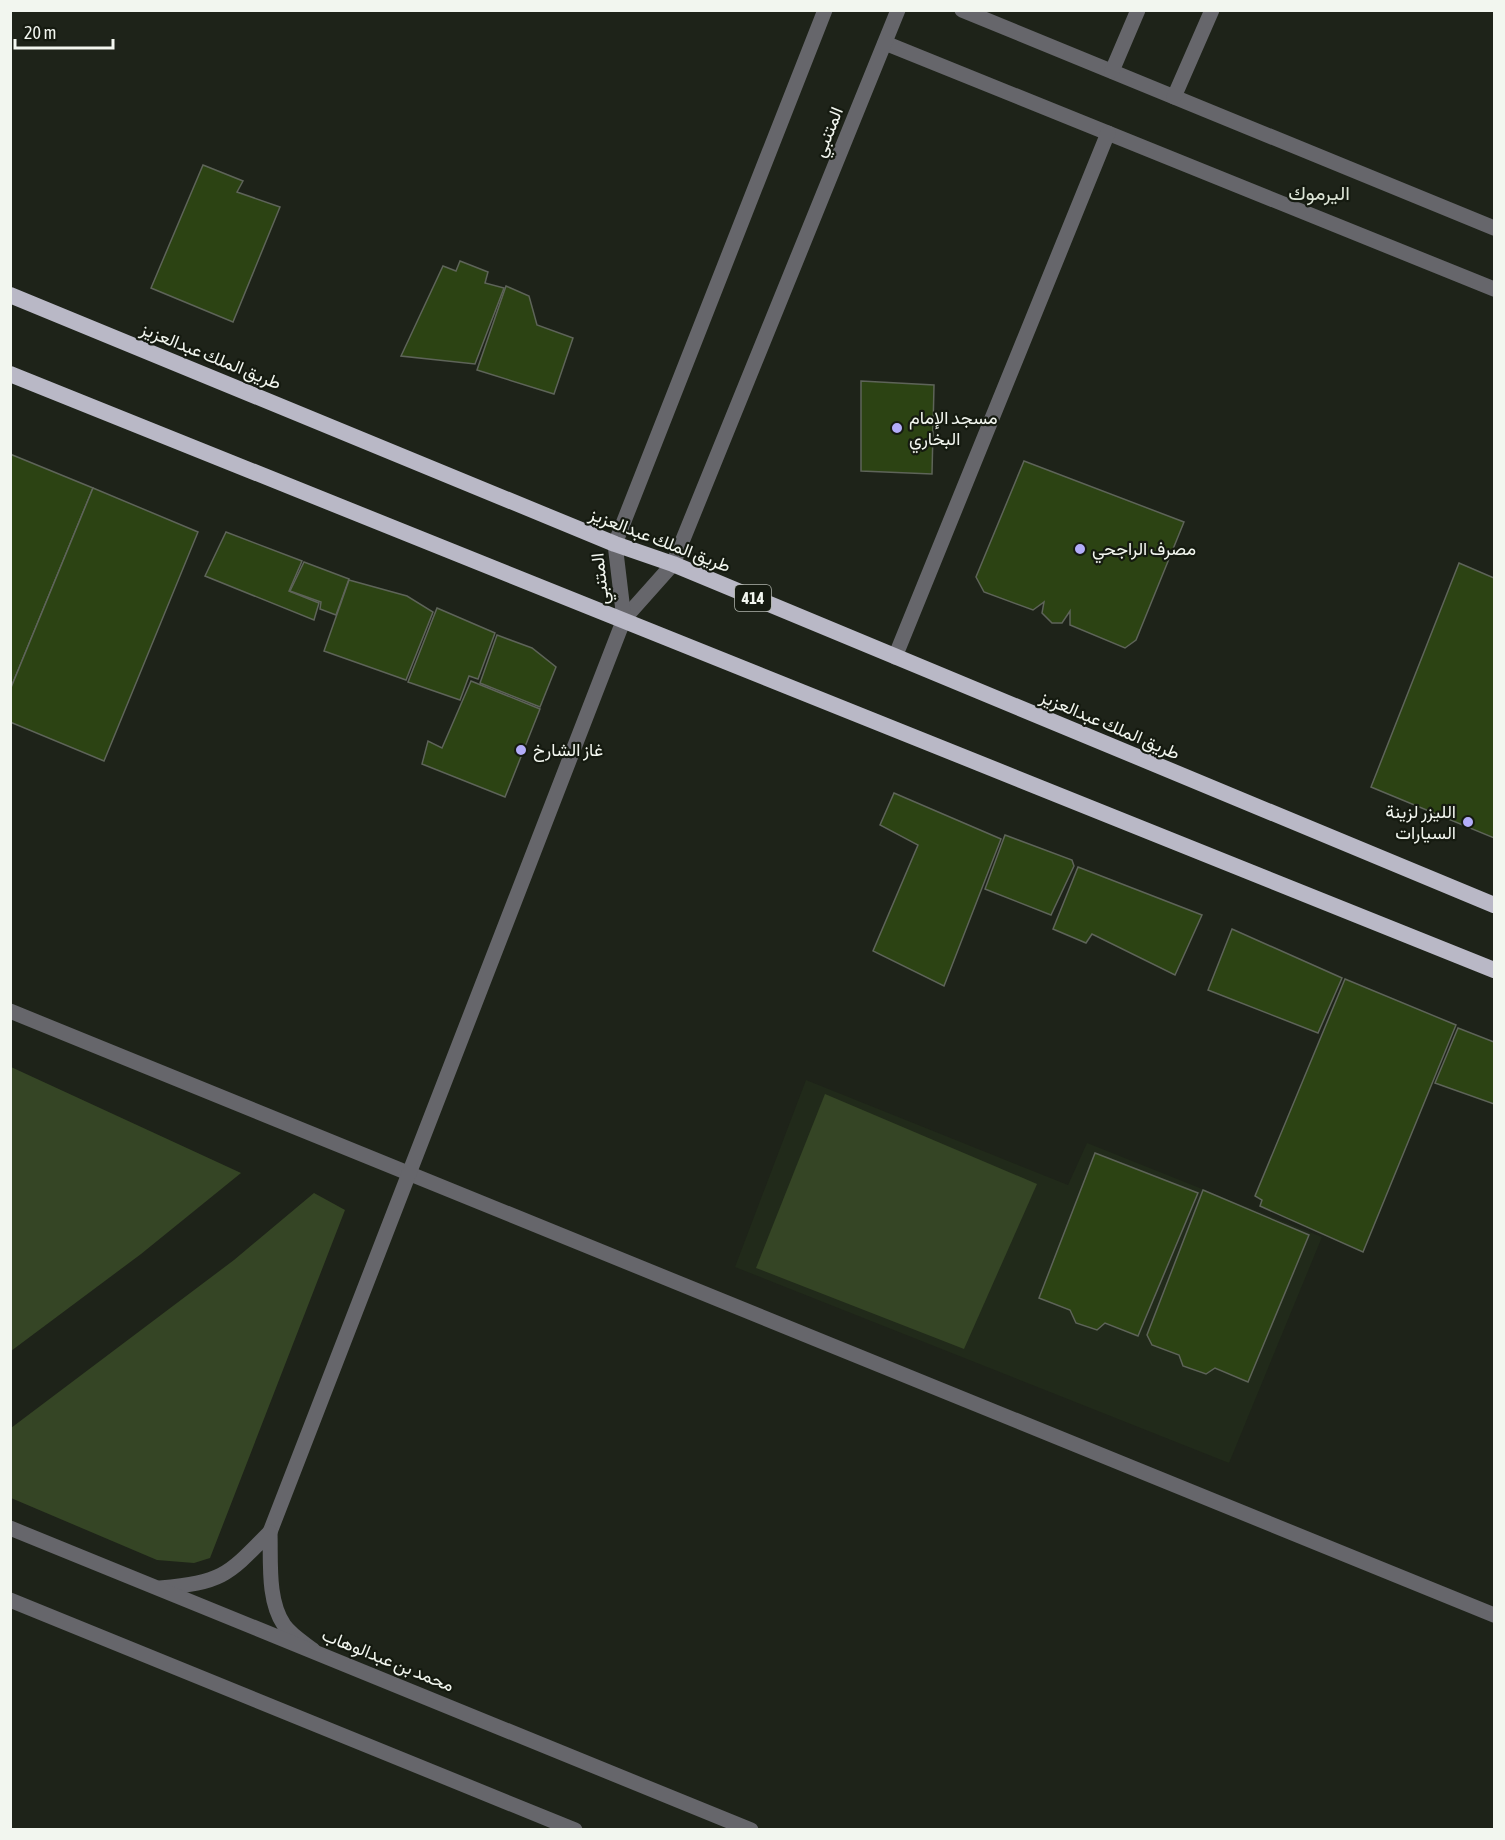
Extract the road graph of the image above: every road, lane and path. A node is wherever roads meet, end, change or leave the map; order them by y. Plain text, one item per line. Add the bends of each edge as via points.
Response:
1 (898, 10) edge
2 (962, 10) edge
3 (1138, 10) edge
4 (1212, 10) edge
5 (823, 11) edge
6 (885, 43) junction
7 (1112, 71) junction
8 (1174, 97) junction
9 (1108, 133) junction
10 (1494, 228) edge
11 (1494, 289) edge
12 (10, 294) edge
13 (10, 374) edge
14 (615, 544) junction
15 (673, 564) junction
16 (624, 620) junction
17 (895, 657) junction
18 (1494, 905) edge
19 (1494, 970) edge
20 (10, 1011) edge
21 (409, 1173) junction
22 (10, 1528) edge
23 (270, 1532) junction
24 (160, 1588) junction
25 (10, 1600) edge
26 (1494, 1615) edge
27 (313, 1650) junction
28 (575, 1830) edge
29 (751, 1830) edge

1 - 6 street, المتنبي
2 - 7 street
3 - 7 street
4 - 8 street
5 - 14 street, المتنبي
6 - 9 street
6 - 15 street, المتنبي
7 - 8 street
8 - 10 street
9 - 11 street
9 - 17 street
12 - 14 highway, طريق الملك عبدالعزيز / 414
13 - 16 highway
14 - 15 highway, طريق الملك عبدالعزيز / 414
14 - 16 street, المتنبي
15 - 16 street, المتنبي
15 - 17 highway, طريق الملك عبدالعزيز / 414
16 - 19 highway
16 - 21 street
17 - 18 highway, طريق الملك عبدالعزيز / 414
20 - 21 street
21 - 23 street
21 - 26 street
22 - 24 street, محمد بن عبدالوهاب
23 - 24 street via 238,1565 218,1579
23 - 27 street via 276,1606 284,1626
24 - 27 street, محمد بن عبدالوهاب
25 - 28 street
27 - 29 street, محمد بن عبدالوهاب

